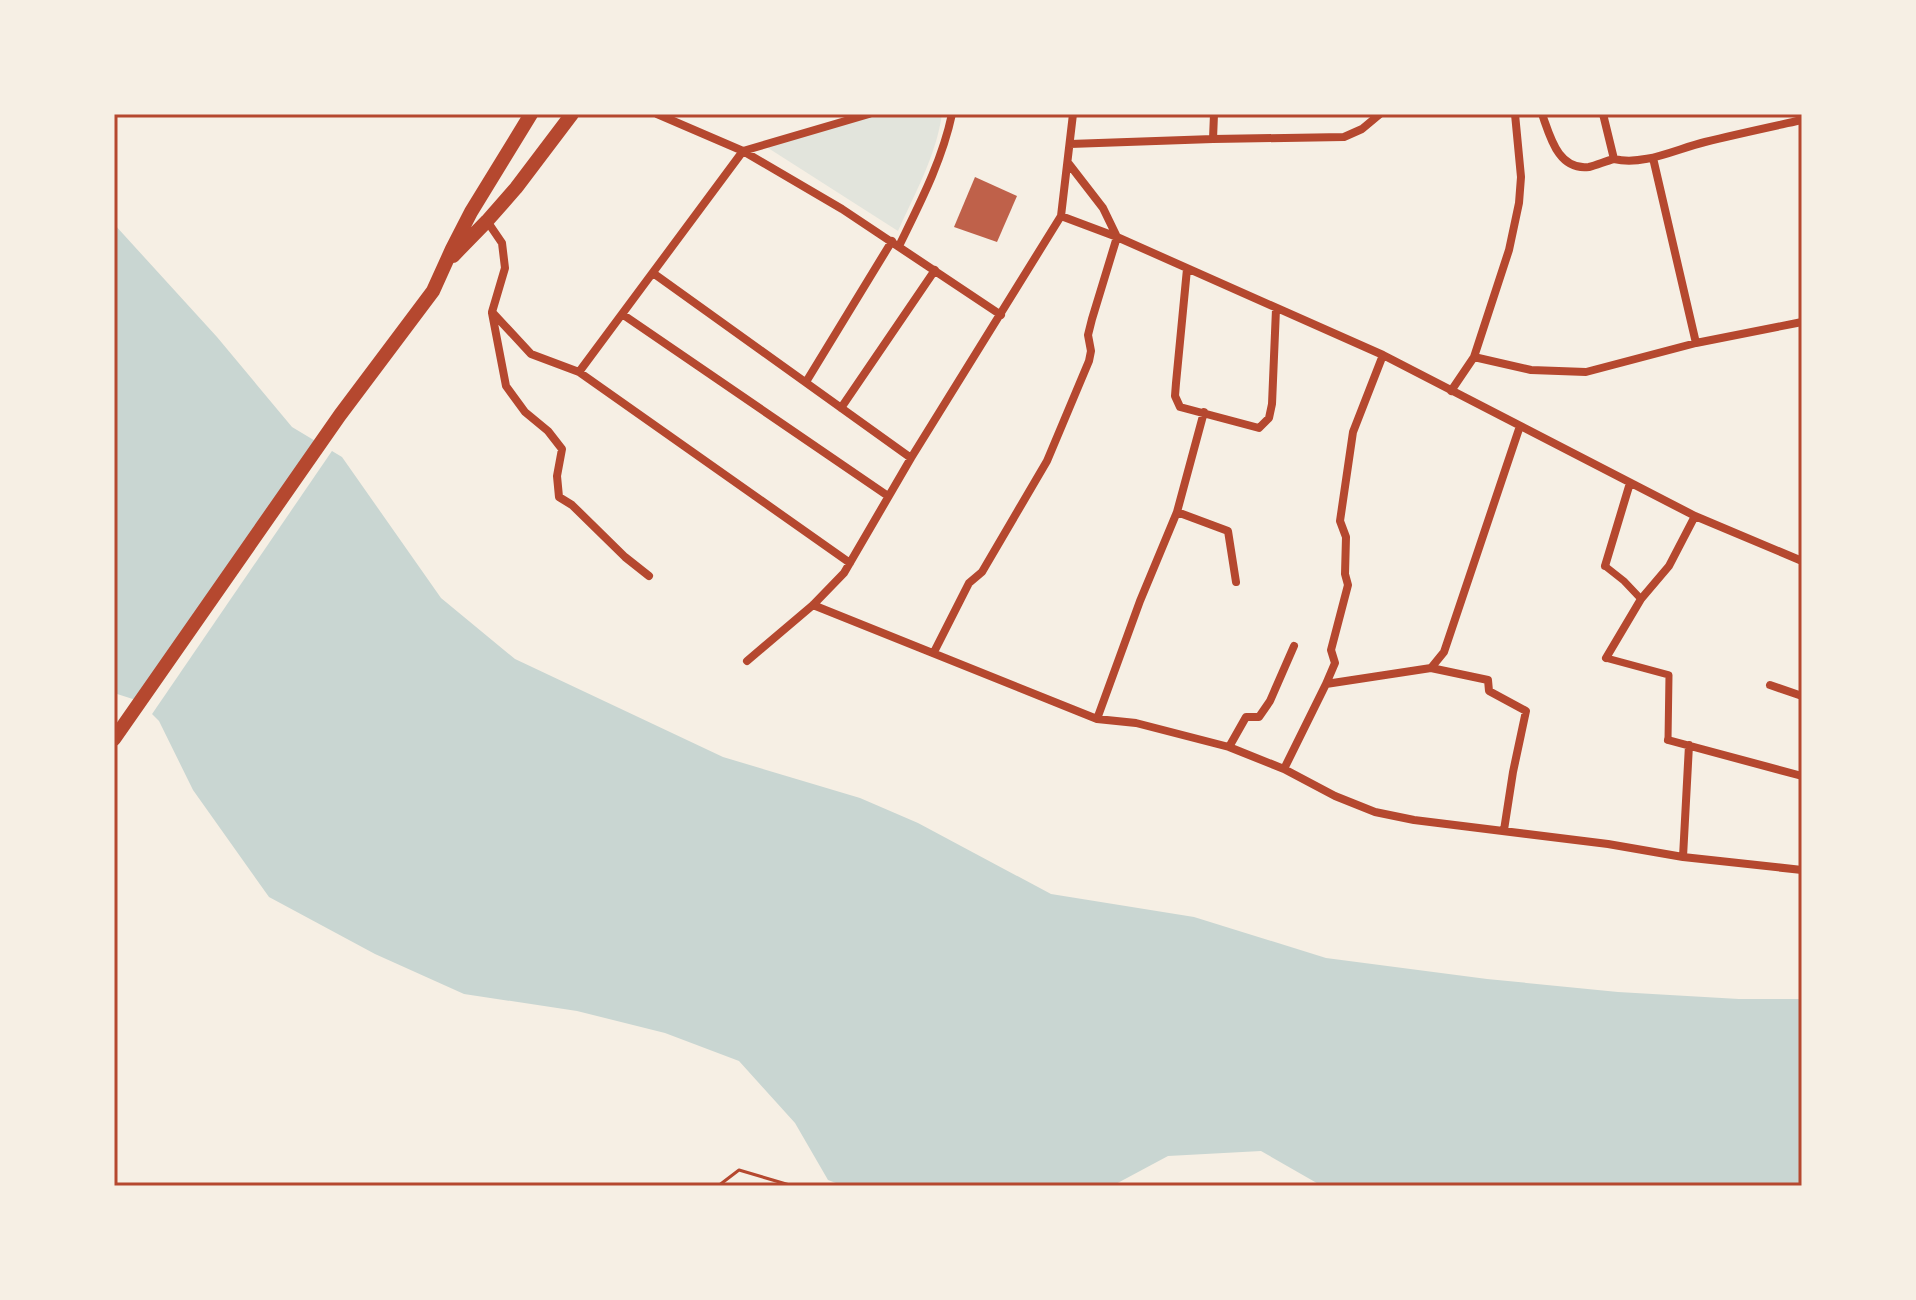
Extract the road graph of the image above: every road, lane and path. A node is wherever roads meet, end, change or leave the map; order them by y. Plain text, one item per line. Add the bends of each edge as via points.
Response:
1 (531, 114) edge
2 (572, 114) edge
3 (657, 114) edge
4 (869, 114) edge
5 (952, 114) edge
6 (1073, 114) edge
7 (1214, 114) edge
8 (1380, 114) edge
9 (1515, 114) edge
10 (1542, 114) edge
11 (1603, 114) edge
12 (1802, 120) edge
13 (1213, 139) junction
14 (1070, 144) junction
15 (743, 151) junction
16 (1653, 158) junction
17 (1614, 159) junction
18 (1069, 164) junction
19 (1061, 216) junction
20 (487, 221) junction
21 (1117, 237) junction
22 (896, 244) junction
23 (1187, 269) junction
24 (935, 270) junction
25 (653, 273) junction
26 (433, 291) junction
27 (1276, 309) junction
28 (492, 312) junction
29 (622, 314) junction
30 (1001, 315) junction
31 (1802, 322) edge
32 (1696, 343) junction
33 (1383, 355) junction
34 (1474, 357) junction
35 (579, 372) junction
36 (806, 382) junction
37 (1451, 391) junction
38 (841, 408) junction
39 (1204, 412) junction
40 (1520, 426) junction
41 (911, 458) junction
42 (1630, 483) junction
43 (888, 496) junction
44 (1177, 512) junction
45 (1695, 516) junction
46 (1802, 561) edge
47 (850, 563) junction
48 (1605, 566) joint
49 (649, 576) dead end
50 (1236, 582) dead end
51 (1641, 599) junction
52 (813, 605) junction
53 (1294, 646) dead end
54 (934, 652) junction
55 (1606, 658) joint
56 (747, 661) dead end
57 (1431, 668) junction
58 (1326, 684) junction
59 (1770, 685) dead end
60 (1802, 696) edge
61 (1097, 719) junction
62 (114, 739) edge
63 (1668, 740) joint
64 (1689, 745) junction
65 (1229, 747) junction
66 (1284, 769) junction
67 (1802, 776) edge
68 (1504, 830) junction
69 (1683, 857) junction
70 (1802, 870) edge
71 (718, 1186) edge
72 (793, 1186) edge

1 - 26 main road via 471,212
2 - 20 main road
3 - 15 street
4 - 15 street
5 - 22 street via 927,187
6 - 14 street
7 - 13 street
8 - 13 street via 1344,137
9 - 34 street via 1519,203
10 - 17 street via 1554,147 1567,163 1586,167
11 - 17 street
12 - 16 street
13 - 14 street
14 - 18 street
15 - 22 street
15 - 25 street
16 - 17 street
16 - 32 street
18 - 19 street
18 - 21 street via 1103,208
19 - 21 street
19 - 30 street
20 - 26 main road via 454,255
20 - 28 street via 502,243 505,268
21 - 23 street
21 - 54 street via 1088,335 1089,361 1047,461 982,572 969,583
22 - 24 street
22 - 36 street
23 - 27 street
23 - 39 street via 1175,396 1180,407
24 - 30 street
24 - 38 street
25 - 29 street
25 - 36 street
26 - 62 main road
27 - 33 street
27 - 39 street via 1269,418 1259,428
28 - 35 street via 531,354
28 - 49 street via 506,386 562,449 559,497
29 - 35 street
29 - 43 street
30 - 41 street
31 - 32 street
32 - 34 street via 1586,372 1531,370
33 - 37 street
33 - 58 street via 1353,432 1340,521 1348,585 1331,650 1335,663
34 - 37 street
35 - 47 street
36 - 38 street
37 - 40 street
38 - 41 street
39 - 44 street
40 - 42 street
40 - 57 street via 1444,652
41 - 43 street
42 - 45 street
42 - 48 street
43 - 47 street
44 - 50 street via 1228,531
44 - 61 street
45 - 46 street
45 - 51 street via 1669,566
47 - 52 street
48 - 51 street
51 - 55 street
52 - 54 street
52 - 56 street
53 - 65 street via 1270,701 1259,717 1246,717
54 - 61 street
55 - 63 street via 1669,675
57 - 58 street
57 - 68 street via 1488,680 1489,691 1526,711
58 - 66 street
59 - 60 street
61 - 65 street via 1136,723
63 - 64 street
64 - 67 street
64 - 69 street
65 - 66 street
66 - 68 street via 1375,812
68 - 69 street
69 - 70 street
71 - 72 path via 739,1170

